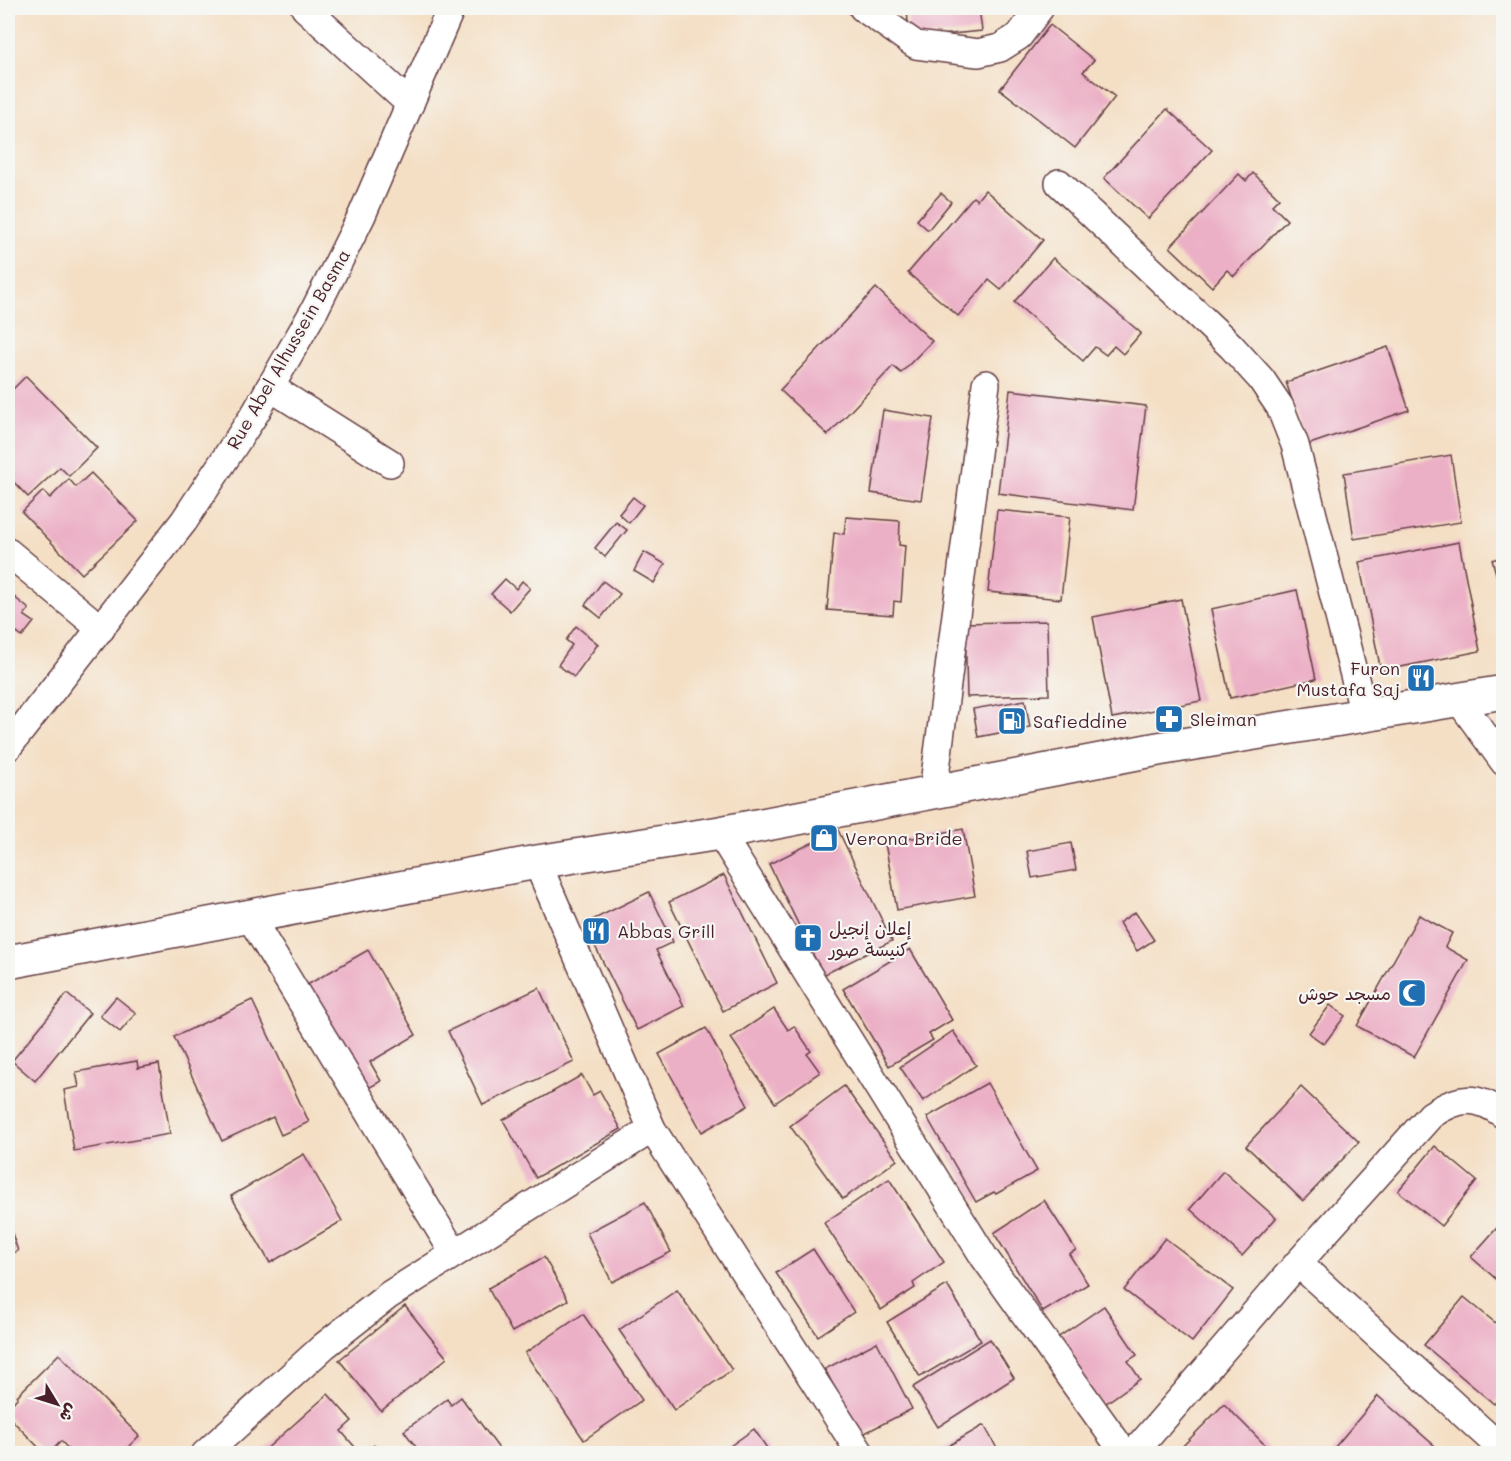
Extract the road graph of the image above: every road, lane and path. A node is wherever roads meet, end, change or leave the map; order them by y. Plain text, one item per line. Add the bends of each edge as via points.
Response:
1 (305, 8) edge
2 (451, 8) edge
3 (863, 8) edge
4 (1040, 8) edge
5 (410, 104) junction
6 (1059, 183) dead end
7 (986, 384) dead end
8 (270, 387) junction
9 (390, 463) dead end
10 (8, 552) edge
11 (101, 628) junction
12 (1503, 692) edge
13 (1458, 699) junction
14 (1365, 714) junction
15 (8, 747) edge
16 (1503, 762) edge
17 (933, 792) junction
18 (720, 833) junction
19 (537, 862) junction
20 (250, 917) junction
21 (8, 962) edge
22 (1503, 1115) edge
23 (652, 1129) junction
24 (454, 1253) junction
25 (1298, 1263) junction
26 (1503, 1451) edge
27 (205, 1454) edge
28 (861, 1454) edge
29 (1125, 1454) edge
30 (1133, 1454) edge

1 - 5 street
2 - 5 street, Rue Abel Alhussein Basma
3 - 4 street via 916,45 978,53 1000,48 1018,36
5 - 8 street, Rue Abel Alhussein Basma via 362,215
6 - 14 street via 1231,346 1280,407 1295,445
7 - 17 street
8 - 9 street
8 - 11 street, Rue Abel Alhussein Basma via 184,521
10 - 11 street
11 - 15 street, Rue Abel Alhussein Basma
12 - 13 main road
13 - 14 main road
13 - 16 street
14 - 17 main road
17 - 18 main road
18 - 19 main road
18 - 29 street via 984,1257
19 - 20 main road
19 - 23 street
20 - 21 main road
20 - 24 street
22 - 25 street via 1471,1099 1449,1102 1431,1115
23 - 24 street
23 - 28 street
24 - 27 street via 389,1295 324,1346
25 - 26 street
25 - 30 street

